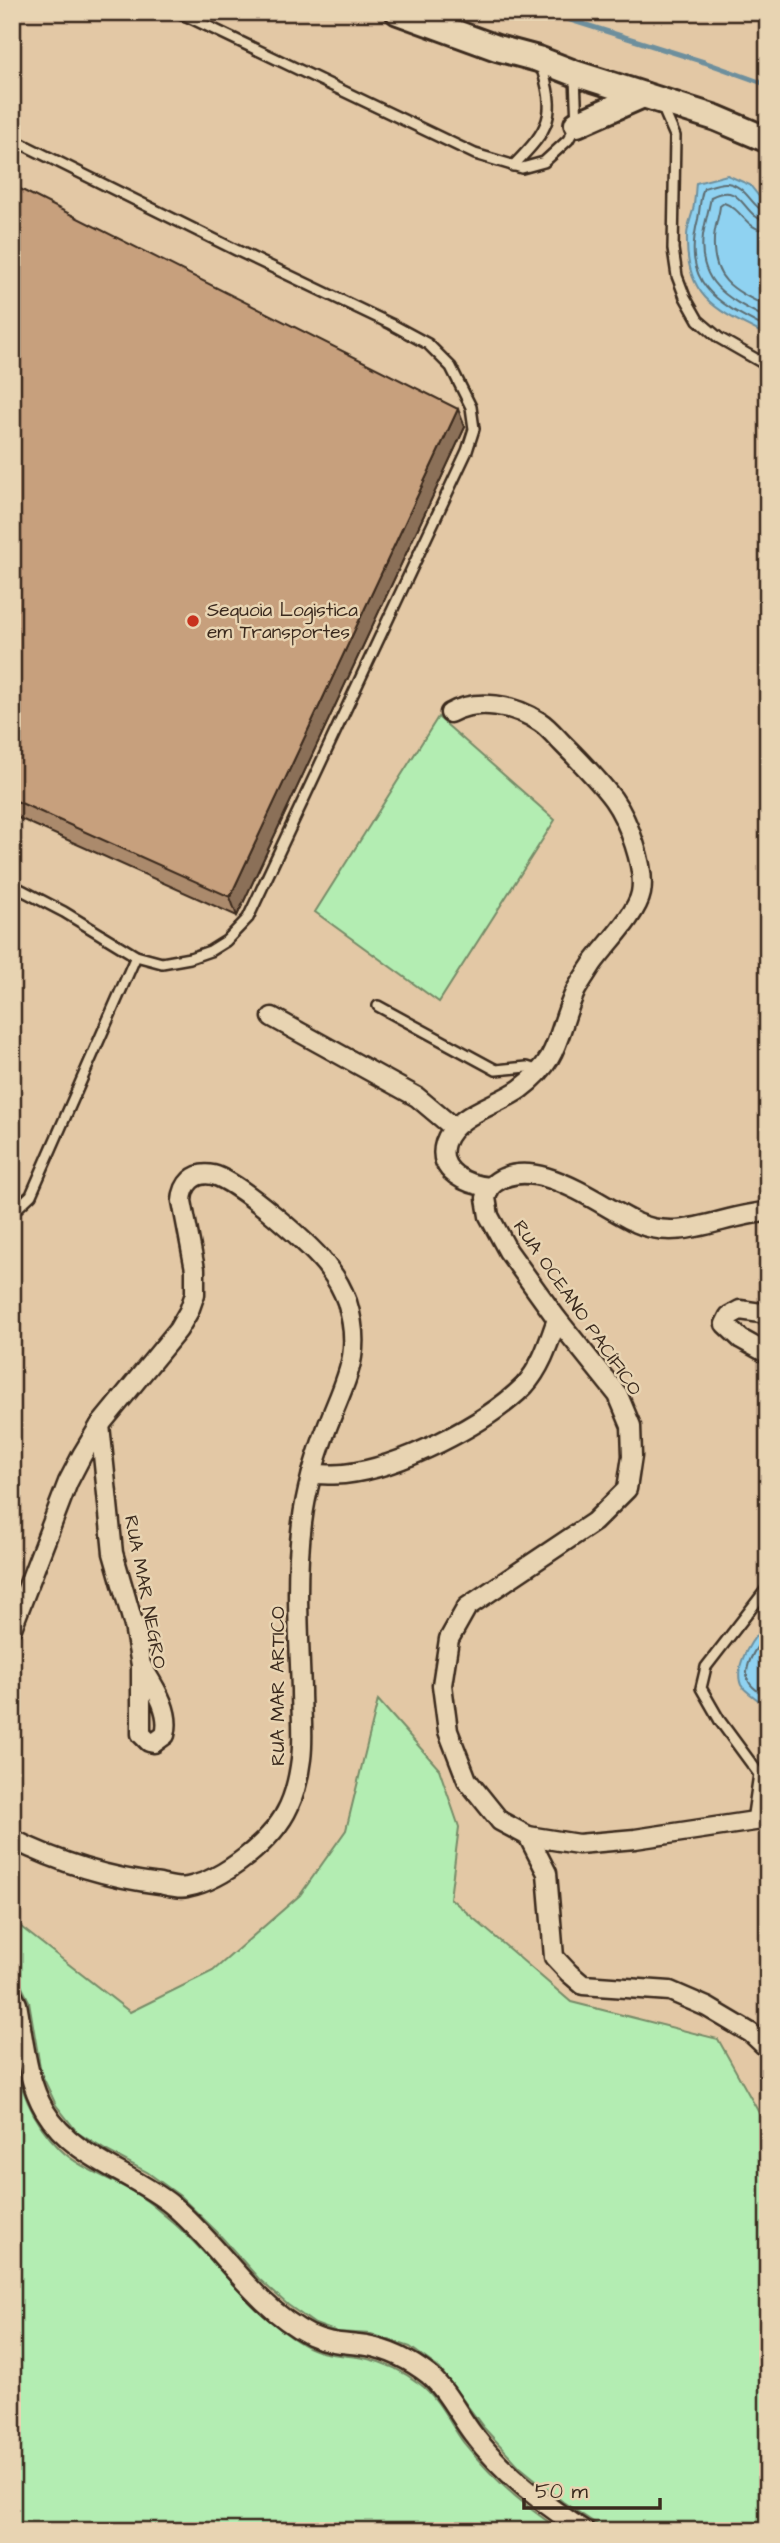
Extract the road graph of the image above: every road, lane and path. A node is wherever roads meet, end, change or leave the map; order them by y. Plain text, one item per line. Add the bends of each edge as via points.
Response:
1 (178, 12) edge
2 (398, 12) edge
3 (538, 59) junction
4 (574, 73) junction
5 (651, 97) junction
6 (577, 124) junction
7 (12, 139) edge
8 (768, 140) edge
9 (513, 166) junction
10 (768, 366) edge
11 (450, 713) dead end
12 (12, 885) edge
13 (136, 956) junction
14 (379, 1006) dead end
15 (272, 1017) dead end
16 (540, 1070) junction
17 (454, 1128) junction
18 (490, 1187) junction
19 (768, 1212) edge
20 (12, 1213) edge
21 (768, 1314) edge
22 (557, 1319) junction
23 (768, 1354) edge
24 (100, 1425) junction
25 (312, 1474) junction
26 (768, 1587) edge
27 (12, 1628) edge
28 (141, 1665) junction
29 (763, 1774) edge
30 (760, 1820) edge
31 (528, 1836) junction
32 (12, 1839) edge
33 (12, 1994) edge
34 (768, 2049) edge
35 (585, 2531) edge

1 - 9 lane via 475,155
2 - 3 main road
3 - 4 main road
3 - 9 lane via 547,84 549,120
4 - 5 main road
4 - 6 lane
5 - 6 main road
5 - 8 main road
5 - 10 lane via 675,136 673,249 685,297 698,320 719,338
6 - 9 lane via 568,140 544,162 522,169
7 - 13 lane via 428,344 452,367 471,407 474,429 467,451 248,918 226,942 190,958 162,963
11 - 16 street via 477,704 508,707 540,722 614,800 633,841 641,895 576,989 553,1055
12 - 13 lane
13 - 20 lane via 31,1195
14 - 16 lane via 496,1070
15 - 17 street via 417,1097
16 - 17 street via 518,1090
17 - 18 street via 444,1146 444,1160 463,1181
18 - 19 street via 510,1176 548,1179 582,1191 638,1224 681,1231
18 - 22 street, RUA OCEANO PACÍFICO via 486,1198 489,1216
21 - 23 street via 740,1310 725,1324
22 - 25 street via 543,1358 525,1385 494,1410 383,1466 344,1474
22 - 31 street, RUA OCEANO PACÍFICO via 618,1395 631,1426 627,1489 594,1522 467,1607 449,1639 442,1685 448,1731 467,1780 500,1821
24 - 25 street, RUA MAR ARTICO via 178,1331 189,1311 195,1294 195,1269 182,1191 186,1182 199,1175 212,1175 276,1217 305,1243 328,1267 346,1298 355,1328 353,1356
24 - 27 street via 68,1482
24 - 28 street, RUA MAR NEGRO via 113,1553
25 - 32 street, RUA MAR ARTICO via 300,1541 302,1757 288,1809 264,1839 218,1876 185,1888 133,1881 43,1854
26 - 29 lane via 706,1667 701,1688 720,1721
28 - 28 street, RUA MAR NEGRO via 140,1726 149,1742 159,1740 166,1730 162,1704
29 - 30 lane
30 - 31 street via 578,1844
31 - 34 street via 547,1873 554,1957 583,1985 670,1991 708,2007
33 - 35 street via 29,2076 45,2112 70,2142 173,2206 251,2288 309,2334 334,2344 369,2346 404,2358 432,2377 474,2436 511,2476

